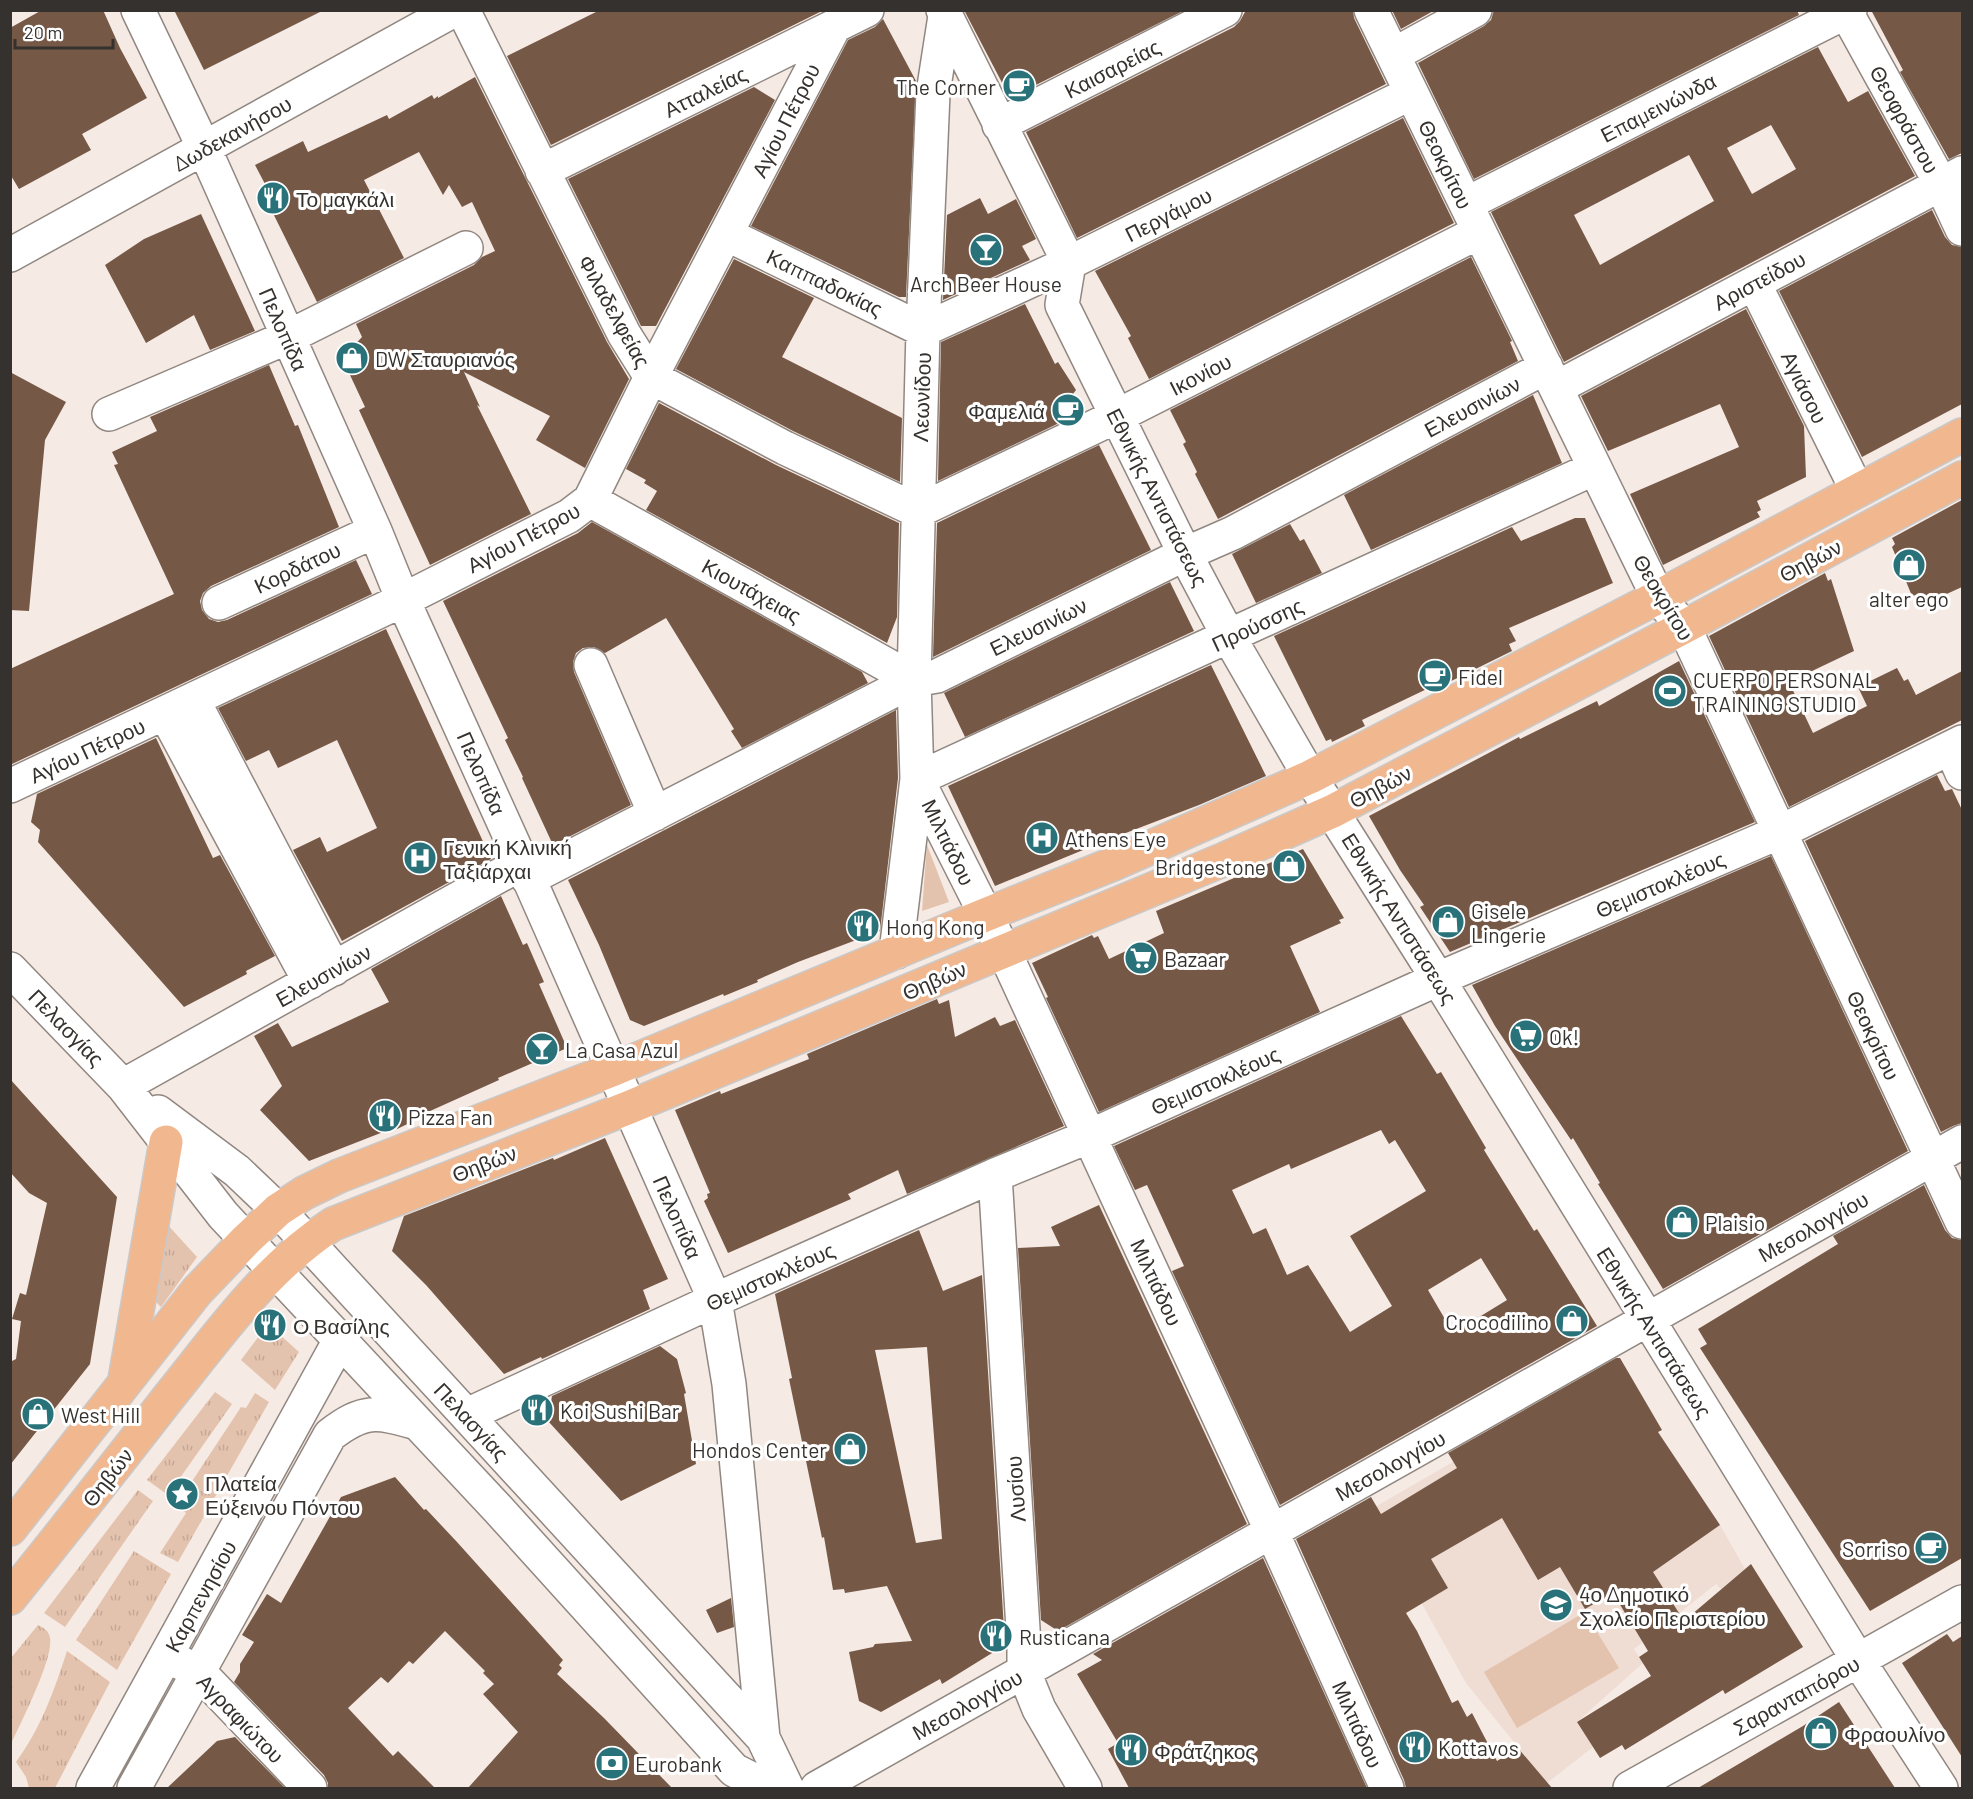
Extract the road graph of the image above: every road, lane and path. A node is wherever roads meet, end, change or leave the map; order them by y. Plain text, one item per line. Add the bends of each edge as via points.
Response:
1 (138, 10) edge
2 (454, 10) edge
3 (463, 10) edge
4 (867, 10) edge
5 (1225, 10) edge
6 (1371, 10) edge
7 (1475, 10) edge
8 (1847, 11) edge
9 (944, 13) edge
10 (832, 29) junction
11 (1393, 54) junction
12 (1411, 93) junction
13 (999, 125) junction
14 (204, 148) junction
15 (542, 171) junction
16 (1952, 178) edge
17 (1473, 218) junction
18 (1962, 229) edge
19 (726, 234) junction
20 (466, 248) dead end
21 (10, 255) edge
22 (1069, 263) junction
23 (1754, 283) junction
24 (923, 330) junction
25 (288, 337) junction
26 (651, 377) junction
27 (1551, 377) junction
28 (109, 414) dead end
29 (1117, 416) junction
30 (1962, 435) edge
31 (1595, 468) junction
32 (1962, 478) edge
33 (1857, 490) junction
34 (590, 500) junction
35 (918, 511) junction
36 (375, 531) junction
37 (1185, 554) junction
38 (1658, 597) junction
39 (403, 600) junction
40 (219, 603) dead end
41 (1684, 627) junction
42 (1229, 637) junction
43 (591, 665) dead end
44 (914, 680) junction
45 (179, 706) junction
46 (1959, 754) edge
47 (1310, 777) junction
48 (917, 779) junction
49 (10, 786) edge
50 (1333, 811) junction
51 (655, 814) junction
52 (1780, 832) junction
53 (525, 871) junction
54 (985, 915) junction
55 (1004, 951) junction
56 (896, 952) junction
57 (10, 962) edge
58 (322, 976) junction
59 (1438, 979) junction
60 (17, 988) edge
61 (614, 1069) junction
62 (123, 1086) junction
63 (630, 1107) junction
64 (1089, 1136) junction
65 (166, 1142) junction
66 (1962, 1142) edge
67 (1934, 1158) junction
68 (995, 1175) junction
69 (278, 1210) junction
70 (1962, 1222) edge
71 (246, 1240) junction
72 (306, 1241) junction
73 (273, 1271) junction
74 (715, 1300) junction
75 (1647, 1320) junction
76 (340, 1340) junction
77 (123, 1386) junction
78 (467, 1415) junction
79 (417, 1423) junction
80 (10, 1529) edge
81 (1272, 1532) junction
82 (10, 1598) edge
83 (1962, 1602) edge
84 (167, 1656) junction
85 (1858, 1660) junction
86 (199, 1672) junction
87 (1024, 1672) junction
88 (763, 1738) junction
89 (93, 1788) edge
90 (134, 1788) edge
91 (310, 1788) edge
92 (769, 1788) edge
93 (787, 1788) edge
94 (817, 1788) edge
95 (1085, 1788) edge
96 (1387, 1788) edge
97 (1630, 1788) edge
98 (1941, 1788) edge

1 - 14 street, Πελοπίδα
2 - 14 street, Δωδεκανήσου
3 - 15 street, Φιλαδελφείας
4 - 10 street, Ατταλείας
5 - 13 street, Καισαρείας
6 - 11 street, Θεοκρίτου
7 - 11 street
8 - 16 street, Θεοφράστου
8 - 17 street, Επαμεινώνδα
9 - 13 street
9 - 24 street, Λεωνίδου via 933,93
10 - 15 street, Ατταλείας
10 - 19 street, Αγίου Πέτρου
11 - 12 street, Θεοκρίτου
12 - 17 street, Θεοκρίτου
12 - 22 street, Περγάμου
13 - 22 street
14 - 21 street, Δωδεκανήσου
14 - 25 street, Πελοπίδα
15 - 26 street, Φιλαδελφείας via 624,334
16 - 18 street, Θεοφράστου
16 - 23 street, Αριστείδου
17 - 27 street, Θεοκρίτου
17 - 29 street, Ικονίου
19 - 24 street, Καππαδοκίας
19 - 26 street, Αγίου Πέτρου
20 - 25 street
22 - 24 street, Περγάμου
22 - 29 street, Εθνικής Αντιστάσεως via 1062,305
23 - 27 street, Αριστείδου
23 - 33 street, Αγιάσου
24 - 35 street, Λεωνίδου
25 - 28 street
25 - 36 street, Πελοπίδα
26 - 34 street, Αγίου Πέτρου
26 - 35 street, Φιλαδελφείας via 785,448
27 - 31 street, Θεοκρίτου
27 - 37 street, Ελευσινίων
29 - 35 street, Ικονίου
29 - 37 street, Εθνικής Αντιστάσεως
30 - 33 main road, Θηβών
31 - 38 street, Θεοκρίτου
31 - 42 street, Προύσσης
32 - 41 main road, Θηβών
33 - 38 main road, Θηβών
34 - 39 street, Αγίου Πέτρου via 569,516
34 - 44 street, Κιουτάχειας
35 - 44 street, Λεωνίδου
36 - 39 street, Πελοπίδα
36 - 40 street, Κορδάτου
37 - 42 street, Εθνικής Αντιστάσεως
37 - 44 street, Ελευσινίων via 937,676
38 - 41 street, Θεοκρίτου
38 - 47 main road, Θηβών
39 - 45 street, Αγίου Πέτρου
39 - 53 street, Πελοπίδα
41 - 50 main road, Θηβών
41 - 52 street, Θεοκρίτου
42 - 47 street, Εθνικής Αντιστάσεως
42 - 48 street, Προύσσης
43 - 51 street
44 - 48 street, Λεωνίδου
44 - 51 street, Ελευσινίων
45 - 49 street, Αγίου Πέτρου
45 - 58 street
46 - 52 street, Θεμιστοκλέους
47 - 50 street, Εθνικής Αντιστάσεως
47 - 54 main road, Θηβών via 1113,864
48 - 54 street, Μιλτιάδου
48 - 56 street, Λεωνίδου
50 - 55 main road, Θηβών
50 - 59 street, Εθνικής Αντιστάσεως
51 - 53 street, Ελευσινίων
52 - 59 street, Θεμιστοκλέους
52 - 67 street, Θεοκρίτου
53 - 58 street, Ελευσινίων
53 - 61 street, Πελοπίδα
54 - 55 street, Μιλτιάδου
54 - 56 main road, Θηβών
55 - 63 main road, Θηβών
55 - 64 street, Μιλτιάδου
56 - 61 main road, Θηβών
57 - 60 street, Πελασγίας
58 - 62 street, Ελευσινίων
59 - 64 street, Θεμιστοκλέους
59 - 75 street, Εθνικής Αντιστάσεως
60 - 62 street, Πελασγίας
61 - 63 street, Πελοπίδα
61 - 69 main road, Θηβών via 339,1176
62 - 65 street, Πελασγίας
62 - 69 street, Πελασγίας via 237,1171
63 - 72 main road, Θηβών via 361,1211
63 - 74 street, Πελοπίδα
64 - 68 street, Θεμιστοκλέους
64 - 81 street, Μιλτιάδου
65 - 71 street, Πελασγίας
65 - 77 main road
66 - 67 street, Μεσολογγίου
67 - 70 street, Θεοκρίτου
67 - 75 street, Μεσολογγίου
68 - 74 street, Θεμιστοκλέους
68 - 87 street, Λυσίου
69 - 71 main road, Θηβών
69 - 72 street, Πελασγίας
71 - 73 street, Πελασγίας
71 - 77 main road, Θηβών via 197,1291
72 - 73 main road, Θηβών
72 - 78 street, Πελασγίας
73 - 76 street, Πελασγίας
73 - 82 main road, Θηβών
74 - 78 street, Θεμιστοκλέους
74 - 88 street, Πελοπίδα via 729,1384
75 - 81 street, Μεσολογγίου
75 - 85 street, Εθνικής Αντιστάσεως
76 - 79 street, Πελασγίας
76 - 84 street, Καρπενησίου
77 - 80 main road, Θηβών
78 - 88 street, Πελασγίας
79 - 86 street, Καρπενησίου via 388,1415 367,1415 349,1421 330,1435
79 - 92 street, Πελασγίας via 734,1770
81 - 87 street, Μεσολογγίου
81 - 96 street, Μιλτιάδου
83 - 85 street, Σαρανταπόρου
84 - 86 street, Αγραφιώτου
84 - 89 street, Καρπενησίου
85 - 97 street, Σαρανταπόρου
85 - 98 street, Εθνικής Αντιστάσεως
86 - 90 street, Καρπενησίου
86 - 91 street, Αγραφιώτου
87 - 94 street, Μεσολογγίου
87 - 95 street, Λυσίου via 1039,1709
88 - 93 street, Πελασγίας

